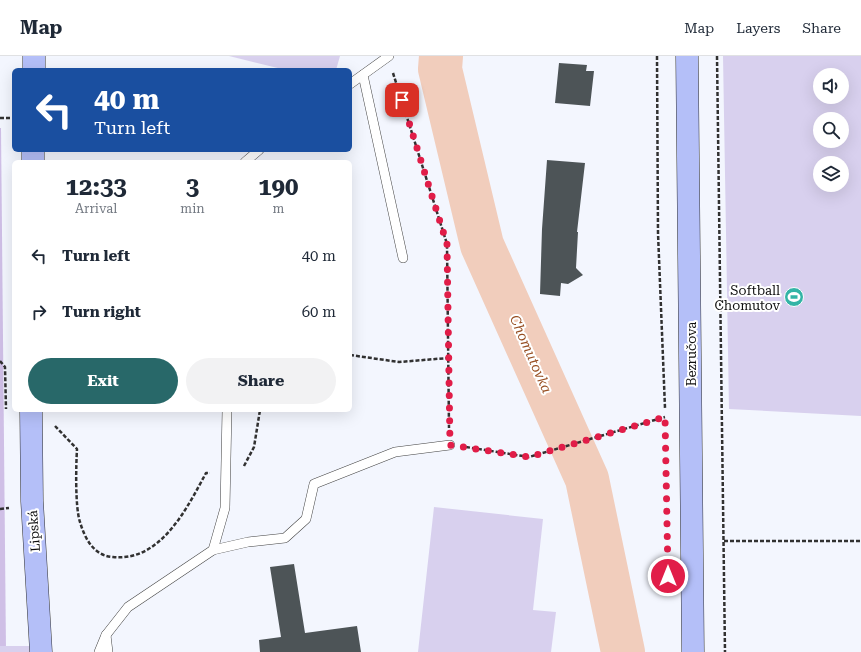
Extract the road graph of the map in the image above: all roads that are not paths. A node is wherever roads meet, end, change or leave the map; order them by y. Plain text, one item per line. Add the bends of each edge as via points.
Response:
1 (34, 56) edge
2 (687, 56) edge
3 (388, 57) edge
4 (34, 68) edge
5 (363, 75) junction
6 (352, 83) edge
7 (257, 152) edge
8 (247, 160) edge
9 (403, 258) dead end
10 (226, 412) edge
11 (31, 417) edge
12 (450, 445) road end
13 (213, 550) junction
14 (106, 635) junction
15 (41, 652) edge
16 (99, 652) edge
17 (108, 652) edge
18 (693, 652) edge

1 - 4 street
2 - 18 street, Bezručova
3 - 5 lane
5 - 6 lane
5 - 9 lane
7 - 8 lane
10 - 13 lane via 225,508
11 - 15 street, Lipská via 32,501
12 - 13 lane via 395,452 314,484 306,519 285,538 248,542
13 - 14 lane via 128,607
14 - 16 lane
14 - 17 lane

